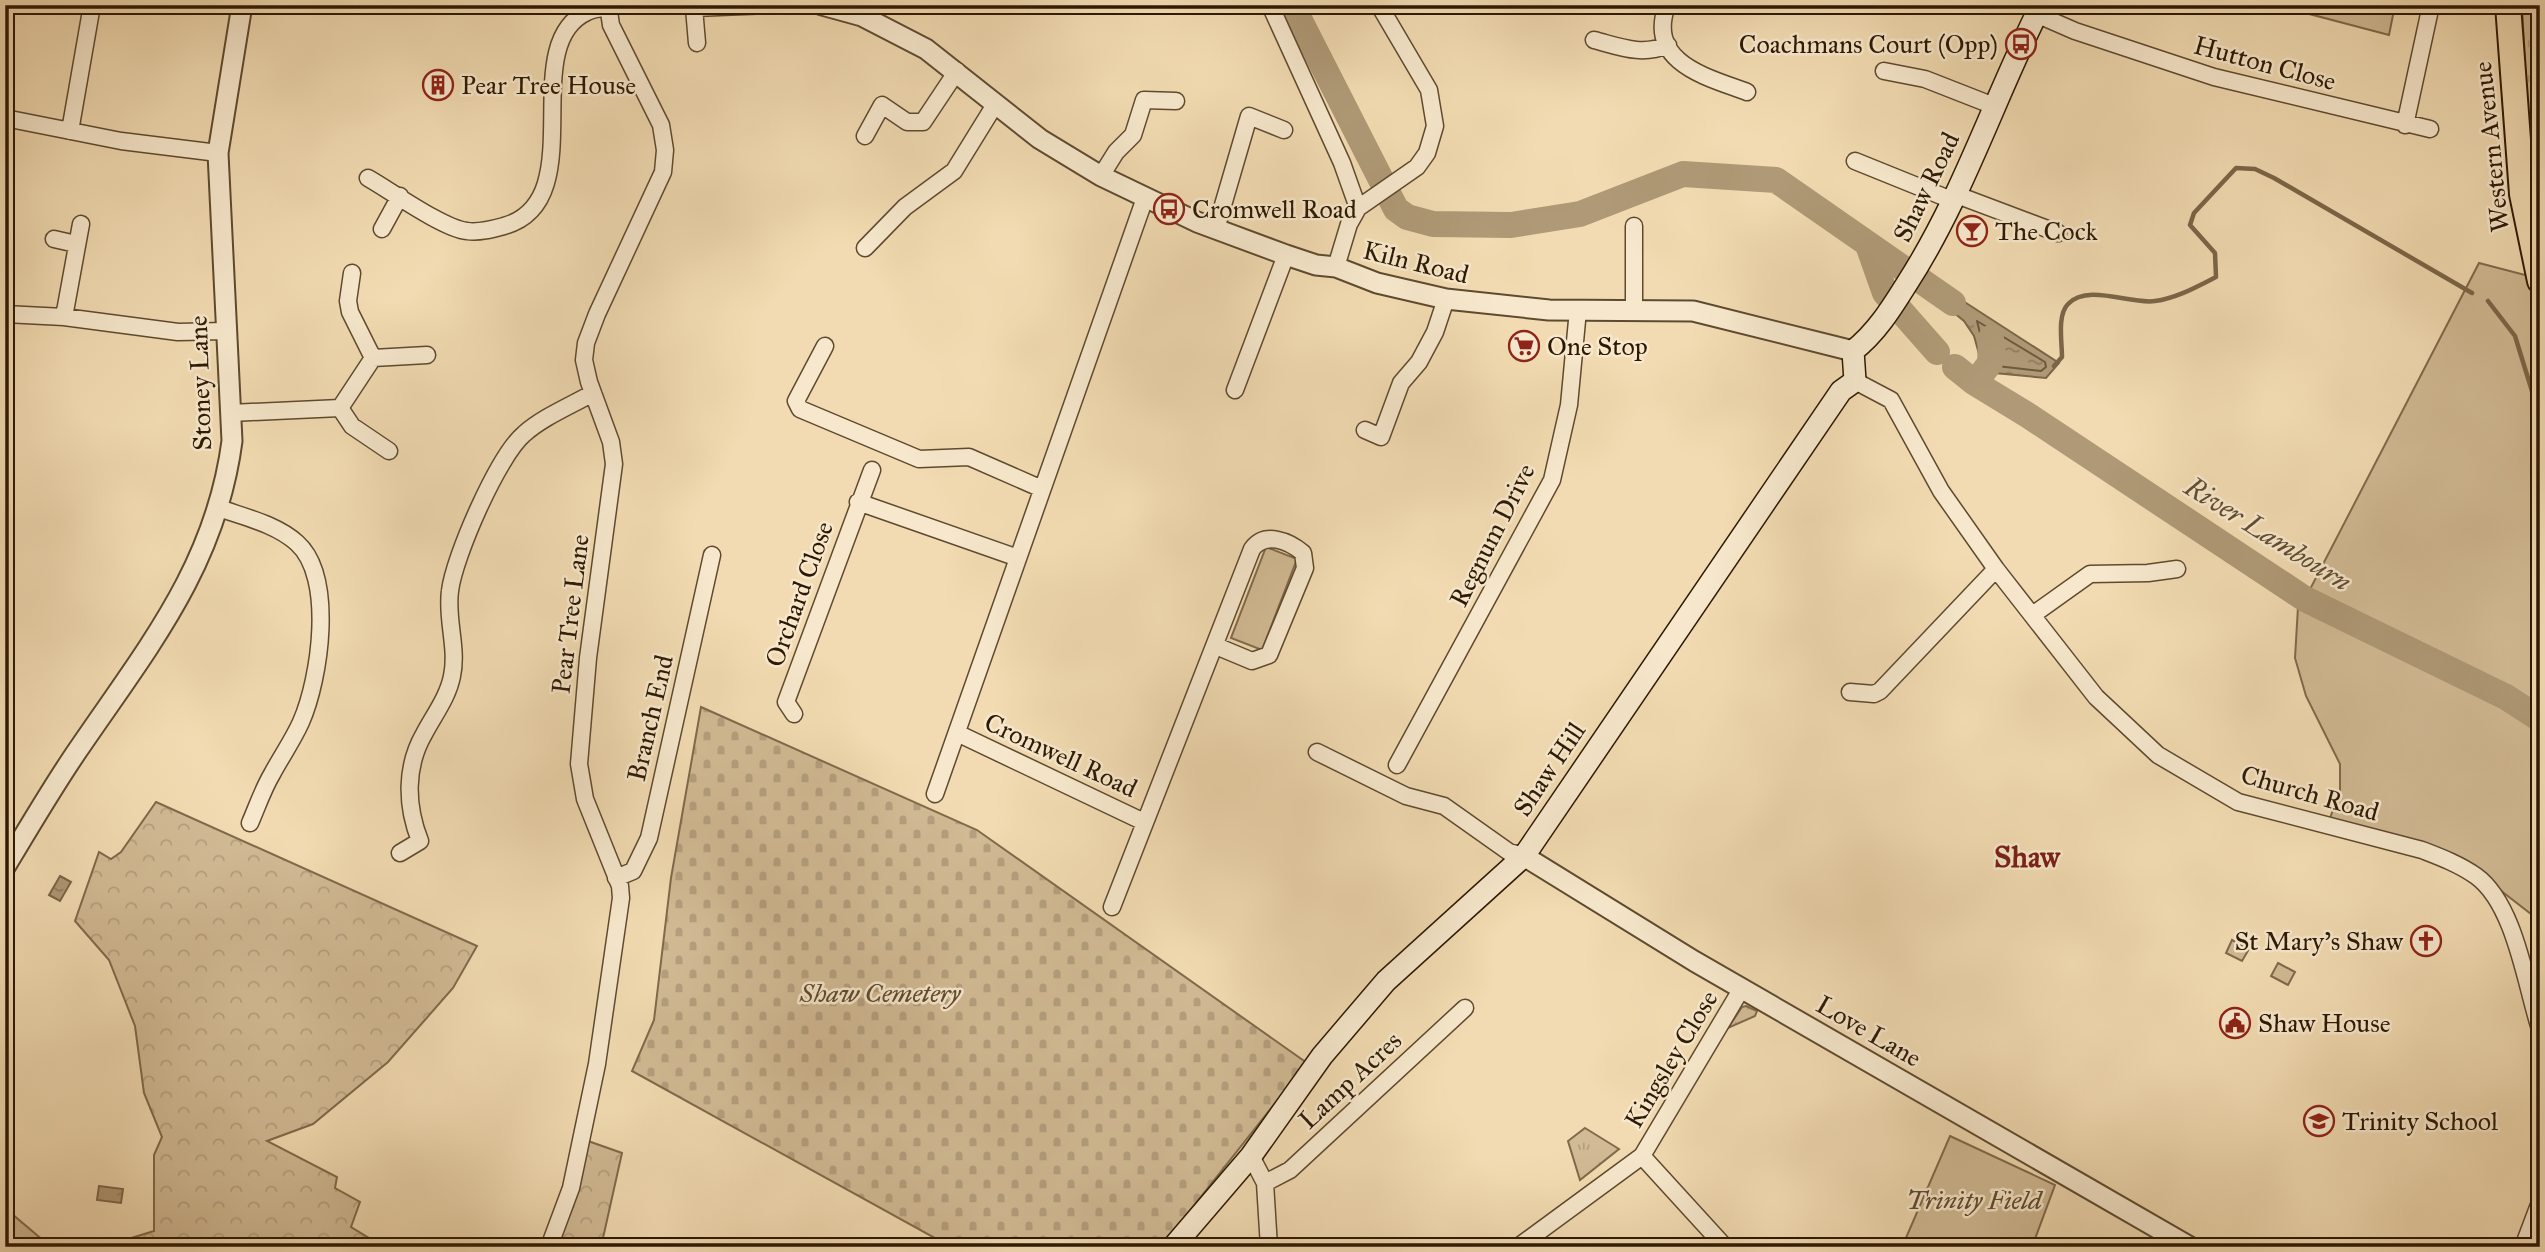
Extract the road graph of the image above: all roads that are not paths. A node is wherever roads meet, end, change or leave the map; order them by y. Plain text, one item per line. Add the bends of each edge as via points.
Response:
1 (92, 5) edge
2 (243, 5) edge
3 (767, 5) edge
4 (822, 5) edge
5 (1269, 5) edge
6 (1380, 5) edge
7 (1667, 5) edge
8 (2431, 5) edge
9 (2508, 5) edge
10 (608, 6) edge
11 (2039, 9) edge
12 (864, 11) edge
13 (1594, 40) dead end
14 (697, 43) dead end
15 (1668, 45) junction
16 (957, 71) junction
17 (1884, 71) dead end
18 (1747, 92) dead end
19 (1176, 101) dead end
20 (996, 103) junction
21 (1994, 107) junction
22 (5, 118) edge
23 (2404, 125) junction
24 (2430, 129) dead end
25 (1284, 130) dead end
26 (70, 131) junction
27 (865, 136) dead end
28 (218, 153) junction
29 (1855, 161) dead end
30 (1101, 177) junction
31 (368, 178) dead end
32 (400, 196) junction
33 (1145, 198) junction
34 (1956, 198) junction
35 (1361, 205) junction
36 (81, 224) dead end
37 (1634, 226) dead end
38 (382, 229) dead end
39 (1216, 229) junction
40 (2058, 233) dead end
41 (54, 239) dead end
42 (76, 244) junction
43 (865, 248) dead end
44 (1286, 255) junction
45 (1336, 267) junction
46 (352, 273) dead end
47 (2540, 281) edge
48 (1446, 299) junction
49 (1634, 309) junction
50 (1578, 310) junction
51 (5, 314) edge
52 (64, 317) junction
53 (226, 331) junction
54 (825, 346) dead end
55 (1853, 351) junction
56 (427, 355) dead end
57 (373, 358) junction
58 (1855, 381) junction
59 (1235, 390) dead end
60 (593, 393) junction
61 (340, 408) junction
62 (231, 413) junction
63 (1365, 430) dead end
64 (389, 451) dead end
65 (872, 470) dead end
66 (1042, 488) junction
67 (859, 502) junction
68 (219, 508) junction
69 (712, 555) dead end
70 (1018, 558) junction
71 (1996, 569) junction
72 (2177, 569) dead end
73 (2034, 614) junction
74 (1216, 646) junction
75 (1850, 692) dead end
76 (784, 708) dead end
77 (957, 733) junction
78 (1317, 752) dead end
79 (1397, 765) dead end
80 (935, 794) dead end
81 (1144, 822) junction
82 (250, 823) dead end
83 (400, 853) dead end
84 (1524, 856) junction
85 (5, 867) edge
86 (617, 878) junction
87 (1112, 907) dead end
88 (1742, 988) junction
89 (1465, 1007) dead end
90 (2540, 1030) edge
91 (1251, 1156) junction
92 (1642, 1156) junction
93 (1265, 1183) junction
94 (2540, 1202) edge
95 (549, 1247) edge
96 (1173, 1247) edge
97 (1269, 1247) edge
98 (1518, 1247) edge
99 (1725, 1247) edge
100 (2190, 1247) edge
101 (2523, 1247) edge

1 - 26 street
2 - 28 street, Stoney Lane
3 - 14 street via 694,8
4 - 12 street, Kiln Road
5 - 35 street
6 - 35 street via 1429,90 1435,127 1427,153 1412,172
7 - 15 street via 1662,22
8 - 23 street
9 - 47 highway, Western Avenue via 2522,194
10 - 32 street via 586,12 565,33 555,55 549,169 539,202 524,216 491,230 466,231
10 - 60 street, Pear Tree Lane via 611,25 661,125 665,161 586,343 584,360
11 - 21 main road, Shaw Road
11 - 23 street, Hutton Close via 2075,31 2214,77
12 - 16 street, Kiln Road
13 - 15 street via 1614,53 1650,52
15 - 18 street via 1696,75
16 - 20 street, Kiln Road
16 - 27 street via 923,122 907,122 882,105
17 - 21 street via 1925,79
19 - 30 street via 1144,100 1133,135
20 - 30 street, Kiln Road via 1050,146
20 - 43 street via 954,171 905,207
21 - 34 main road, Shaw Road
22 - 26 street
23 - 24 street, Hutton Close
25 - 39 street via 1249,116
26 - 28 street
28 - 53 street, Stoney Lane
29 - 34 street
30 - 33 street, Kiln Road
31 - 32 street
32 - 38 street
33 - 39 street, Kiln Road
33 - 66 street, Cromwell Road
34 - 40 street
34 - 55 main road, Shaw Road via 1885,317
35 - 45 street
36 - 42 street
37 - 49 street
39 - 44 street, Kiln Road
41 - 42 street
42 - 52 street
44 - 45 street, Kiln Road
44 - 59 street
45 - 48 street, Kiln Road via 1377,283
46 - 57 street via 350,312
48 - 50 street, Kiln Road
48 - 63 street via 1419,362 1394,379 1381,437
49 - 50 street, Kiln Road
49 - 55 street, Kiln Road via 1693,311
50 - 79 street, Regnum Drive via 1569,405 1552,480
51 - 52 street
52 - 53 street via 128,328
53 - 62 street, Stoney Lane
54 - 66 street via 796,401 800,409 919,459 969,457
55 - 58 main road
56 - 57 street
57 - 61 street
58 - 71 street, Church Road via 1891,400 1941,491
58 - 84 main road, Shaw Hill via 1841,391
60 - 83 street via 537,424 513,445 465,544 449,593 452,678 416,750 410,778 412,819 420,841
60 - 86 street, Pear Tree Lane via 614,464 579,764 585,799
61 - 62 street
61 - 64 street via 352,426
62 - 68 street, Stoney Lane via 227,484
65 - 67 street, Orchard Close
66 - 70 street, Cromwell Road
67 - 70 street, Orchard Close
67 - 76 street, Orchard Close
68 - 82 street via 264,523 295,541 309,556 318,579 320,611 312,692
68 - 85 street, Stoney Lane via 182,596
69 - 86 street, Branch End via 649,838 633,871
70 - 77 street, Cromwell Road
71 - 73 street, Church Road
71 - 75 street via 1880,691
72 - 73 street via 2090,574
73 - 90 street, Church Road via 2096,697 2158,755 2238,802 2422,850 2478,877 2505,917
74 - 74 street, Cromwell Road via 1252,661 1269,655 1305,568 1303,553 1270,538 1257,542
74 - 81 street, Cromwell Road
77 - 80 street, Cromwell Road
77 - 81 street, Cromwell Road
78 - 84 street via 1406,796 1444,806 1509,852
81 - 87 street, Cromwell Road
84 - 88 street, Love Lane
84 - 91 main road, Shaw Hill via 1386,981 1322,1056
86 - 95 street, Pear Tree Lane via 619,926 602,1037 571,1188
88 - 92 street, Kingsley Close
88 - 100 street, Love Lane
89 - 93 street, Lamp Acres via 1290,1170
91 - 93 street
91 - 96 main road, Shaw Hill
92 - 98 street, Kingsley Close
92 - 99 street, Kingsley Close
93 - 97 street
94 - 101 street

